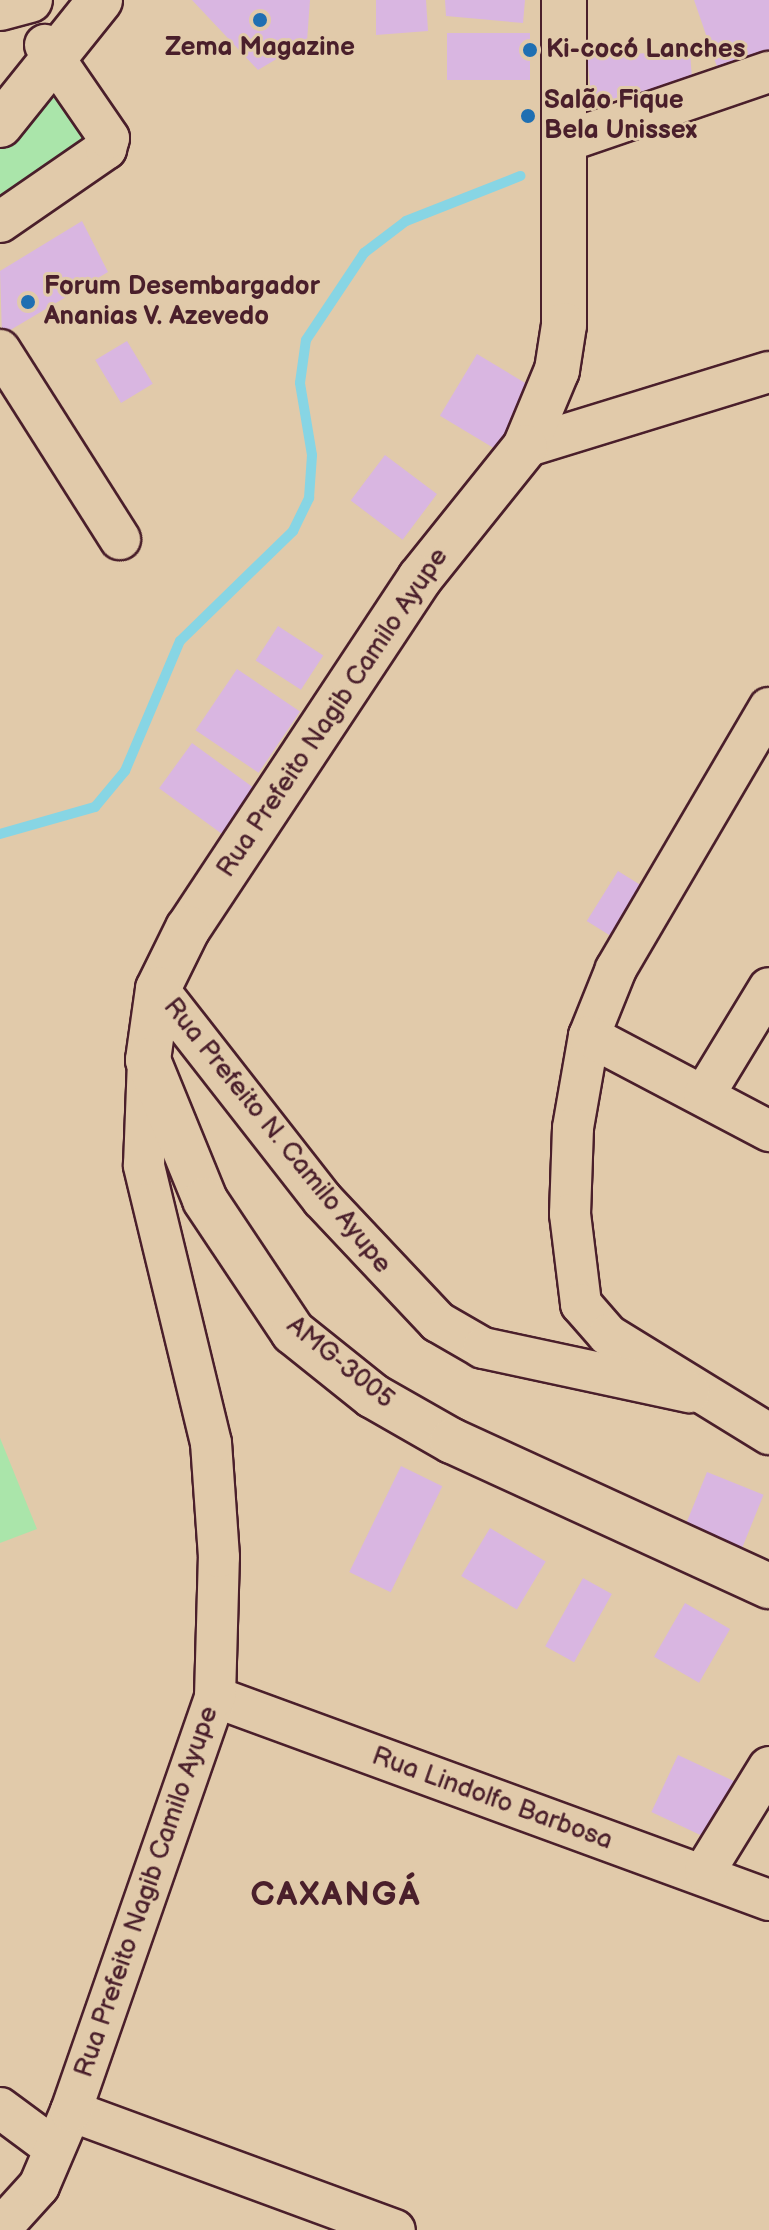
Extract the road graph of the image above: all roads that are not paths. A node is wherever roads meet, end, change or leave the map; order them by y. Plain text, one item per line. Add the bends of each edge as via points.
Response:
1 (30, 0) edge
2 (100, 0) edge
3 (564, 0) edge
4 (0, 8) edge
5 (56, 45) junction
6 (769, 72) edge
7 (0, 82) edge
8 (0, 125) edge
9 (564, 142) junction
10 (0, 222) edge
11 (0, 350) edge
12 (769, 372) edge
13 (525, 447) junction
14 (120, 539) dead end
15 (769, 708) edge
16 (769, 988) edge
17 (158, 989) junction
18 (589, 1036) junction
19 (148, 1060) junction
20 (704, 1095) junction
21 (769, 1131) edge
22 (705, 1395) junction
23 (769, 1434) edge
24 (759, 1575) edge
25 (215, 1697) junction
26 (769, 1767) edge
27 (705, 1871) junction
28 (769, 1900) edge
29 (0, 2108) edge
30 (71, 2111) junction
31 (54, 2148) junction
32 (0, 2229) edge
33 (395, 2230) edge

1 - 4 main road
2 - 5 main road
3 - 9 main road, Rua Prefeito Nagib Camilo Ayupe
5 - 7 main road
5 - 8 main road
5 - 10 street via 104,124 106,149
6 - 9 street
9 - 13 main road, Rua Prefeito Nagib Camilo Ayupe via 564,325 557,370
11 - 14 street
12 - 13 street
13 - 17 main road, Rua Prefeito Nagib Camilo Ayupe via 420,578 188,928
15 - 18 street via 616,969
16 - 20 street
17 - 19 main road
17 - 22 street, Rua Prefeito N. Camilo Ayupe via 322,1199 438,1322 483,1348
18 - 20 street
18 - 22 street via 573,1128 570,1214 581,1304 608,1335
19 - 24 main road, AMG-3005 via 205,1200 293,1332 373,1396 452,1441
19 - 25 street, Rua Prefeito Nagib Camilo Ayupe via 144,1165 211,1443 219,1557
20 - 21 street
22 - 23 street
25 - 27 street, Rua Lindolfo Barbosa via 562,1828
25 - 30 street, Rua Prefeito Nagib Camilo Ayupe
26 - 27 street
27 - 28 street, Rua Lindolfo Barbosa
29 - 31 street
30 - 31 street, Rua Prefeito Nagib Camilo Ayupe
30 - 33 street
31 - 32 street, Rua Prefeito Nagib Camilo Ayupe via 39,2186

